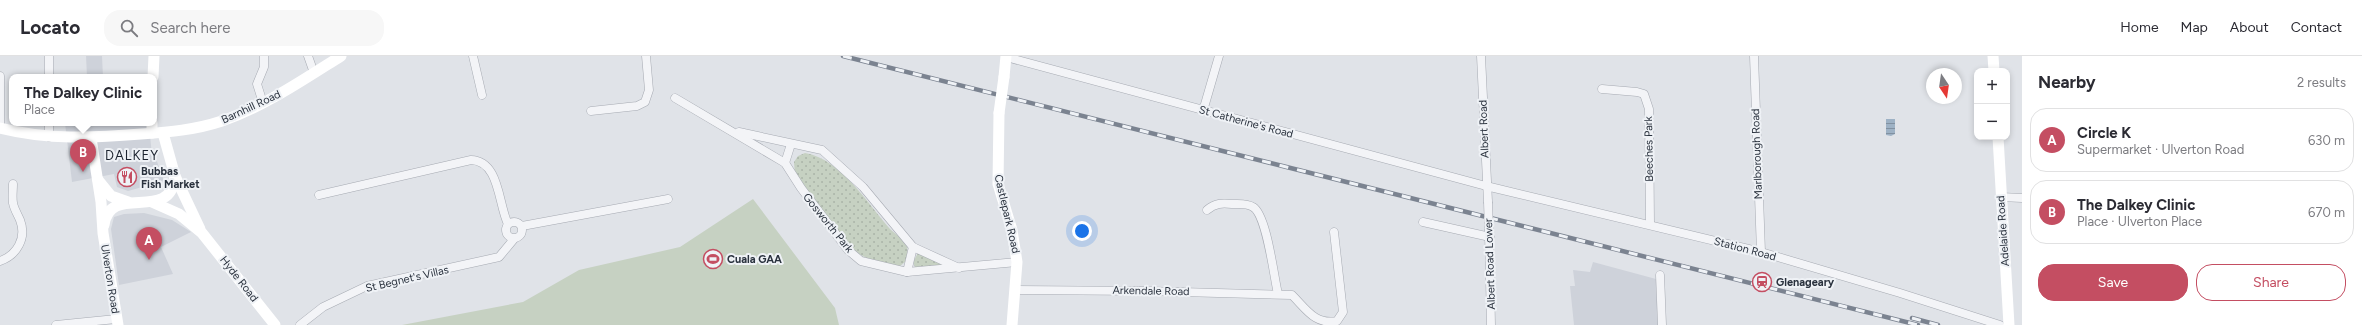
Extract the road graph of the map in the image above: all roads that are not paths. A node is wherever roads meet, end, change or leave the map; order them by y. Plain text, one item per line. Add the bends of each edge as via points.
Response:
1 (49, 56) edge
2 (154, 56) edge
3 (264, 56) edge
4 (308, 56) edge
5 (341, 56) edge
6 (473, 56) edge
7 (646, 56) edge
8 (1006, 56) edge
9 (1219, 56) edge
10 (1481, 56) edge
11 (1754, 56) edge
12 (1993, 56) edge
13 (1994, 68) edge
14 (314, 73) junction
15 (49, 74) edge
16 (153, 74) edge
17 (0, 76) edge
18 (1602, 89) dead end
19 (482, 95) dead end
20 (675, 98) dead end
21 (263, 104) junction
22 (591, 111) dead end
23 (1203, 111) junction
24 (49, 126) edge
25 (0, 128) edge
26 (156, 130) edge
27 (732, 130) junction
28 (49, 137) junction
29 (91, 138) junction
30 (1998, 140) edge
31 (791, 144) junction
32 (785, 163) junction
33 (175, 176) junction
34 (97, 179) junction
35 (13, 184) dead end
36 (1486, 186) junction
37 (319, 195) dead end
38 (2001, 197) junction
39 (2022, 198) edge
40 (668, 199) dead end
41 (128, 202) junction
42 (152, 202) junction
43 (1488, 202) joint
44 (1207, 210) dead end
45 (1423, 222) dead end
46 (508, 224) junction
47 (1650, 224) junction
48 (522, 226) junction
49 (1334, 232) dead end
50 (103, 233) junction
51 (202, 233) junction
52 (1489, 233) junction
53 (514, 239) junction
54 (913, 247) junction
55 (1761, 252) junction
56 (0, 261) edge
57 (1017, 262) junction
58 (959, 268) junction
59 (907, 272) junction
60 (1660, 275) dead end
61 (1016, 290) junction
62 (1282, 295) junction
63 (117, 322) edge
64 (56, 325) edge
65 (275, 325) edge
66 (300, 325) edge
67 (1012, 325) edge
68 (1491, 325) edge
69 (1662, 325) edge
70 (2000, 325) edge
71 (2009, 325) edge

1 - 15 street
2 - 16 street
3 - 21 street via 264,67 257,84
4 - 14 street
5 - 14 street, Barnhill Road
6 - 19 street
7 - 22 street via 649,90 645,102 637,106
8 - 23 street, St Catherine's Road
8 - 57 street, Castlepark Road, bridge via 999,113 998,184 1012,230
9 - 23 street
10 - 36 street, Albert Road
11 - 55 street, Marlborough Road
12 - 13 street
14 - 21 street, Barnhill Road
17 - 25 street
18 - 47 street, Beeches Park via 1644,94 1649,109
20 - 27 street, Gosworth Park
21 - 26 street, Barnhill Road via 221,121
23 - 36 street, St Catherine's Road
24 - 28 street
25 - 28 street
26 - 29 street
26 - 33 street, Hyde Road
27 - 31 street, Gosworth Park
27 - 32 street, Gosworth Park
28 - 29 street
29 - 34 street
30 - 38 street, Adelaide Road
31 - 32 street
31 - 54 street, Gosworth Park via 822,150 863,187
32 - 59 street, Gosworth Park via 848,250 862,261
33 - 42 street, Hyde Road via 173,188 168,196
33 - 51 street, Hyde Road
34 - 41 street, Hyde Road via 110,196
34 - 50 street, Ulverton Road
35 - 56 street via 13,204 21,224 22,240 12,255
36 - 43 street, Albert Road
36 - 47 street, Station Road
37 - 46 street via 478,160 493,176
38 - 39 street
38 - 71 street, Adelaide Road
40 - 48 street
41 - 42 street, Hyde Road
41 - 50 street, Hyde Road via 109,210
42 - 51 street, Hyde Road via 179,214
43 - 52 street, Albert Road Lower, bridge
44 - 62 street via 1217,204 1248,204 1255,207 1265,230
45 - 52 street
46 - 48 street via 516,222
46 - 53 street via 507,234
47 - 55 street, Station Road
48 - 53 street, St Begnet's Villas via 521,236
49 - 62 street via 1343,312 1337,321 1318,321 1292,295
50 - 63 street, Ulverton Road
51 - 65 street, Hyde Road
52 - 68 street, Albert Road Lower
53 - 66 street, St Begnet's Villas via 499,256 367,286 323,307
54 - 58 street, Gosworth Park
54 - 59 street
55 - 70 street, Station Road
57 - 58 street, Gosworth Park
57 - 61 street, Castlepark Road
58 - 59 street, Gosworth Park
60 - 69 street
61 - 62 street, Arkendale Road
61 - 67 street, Castlepark Road
63 - 64 street

